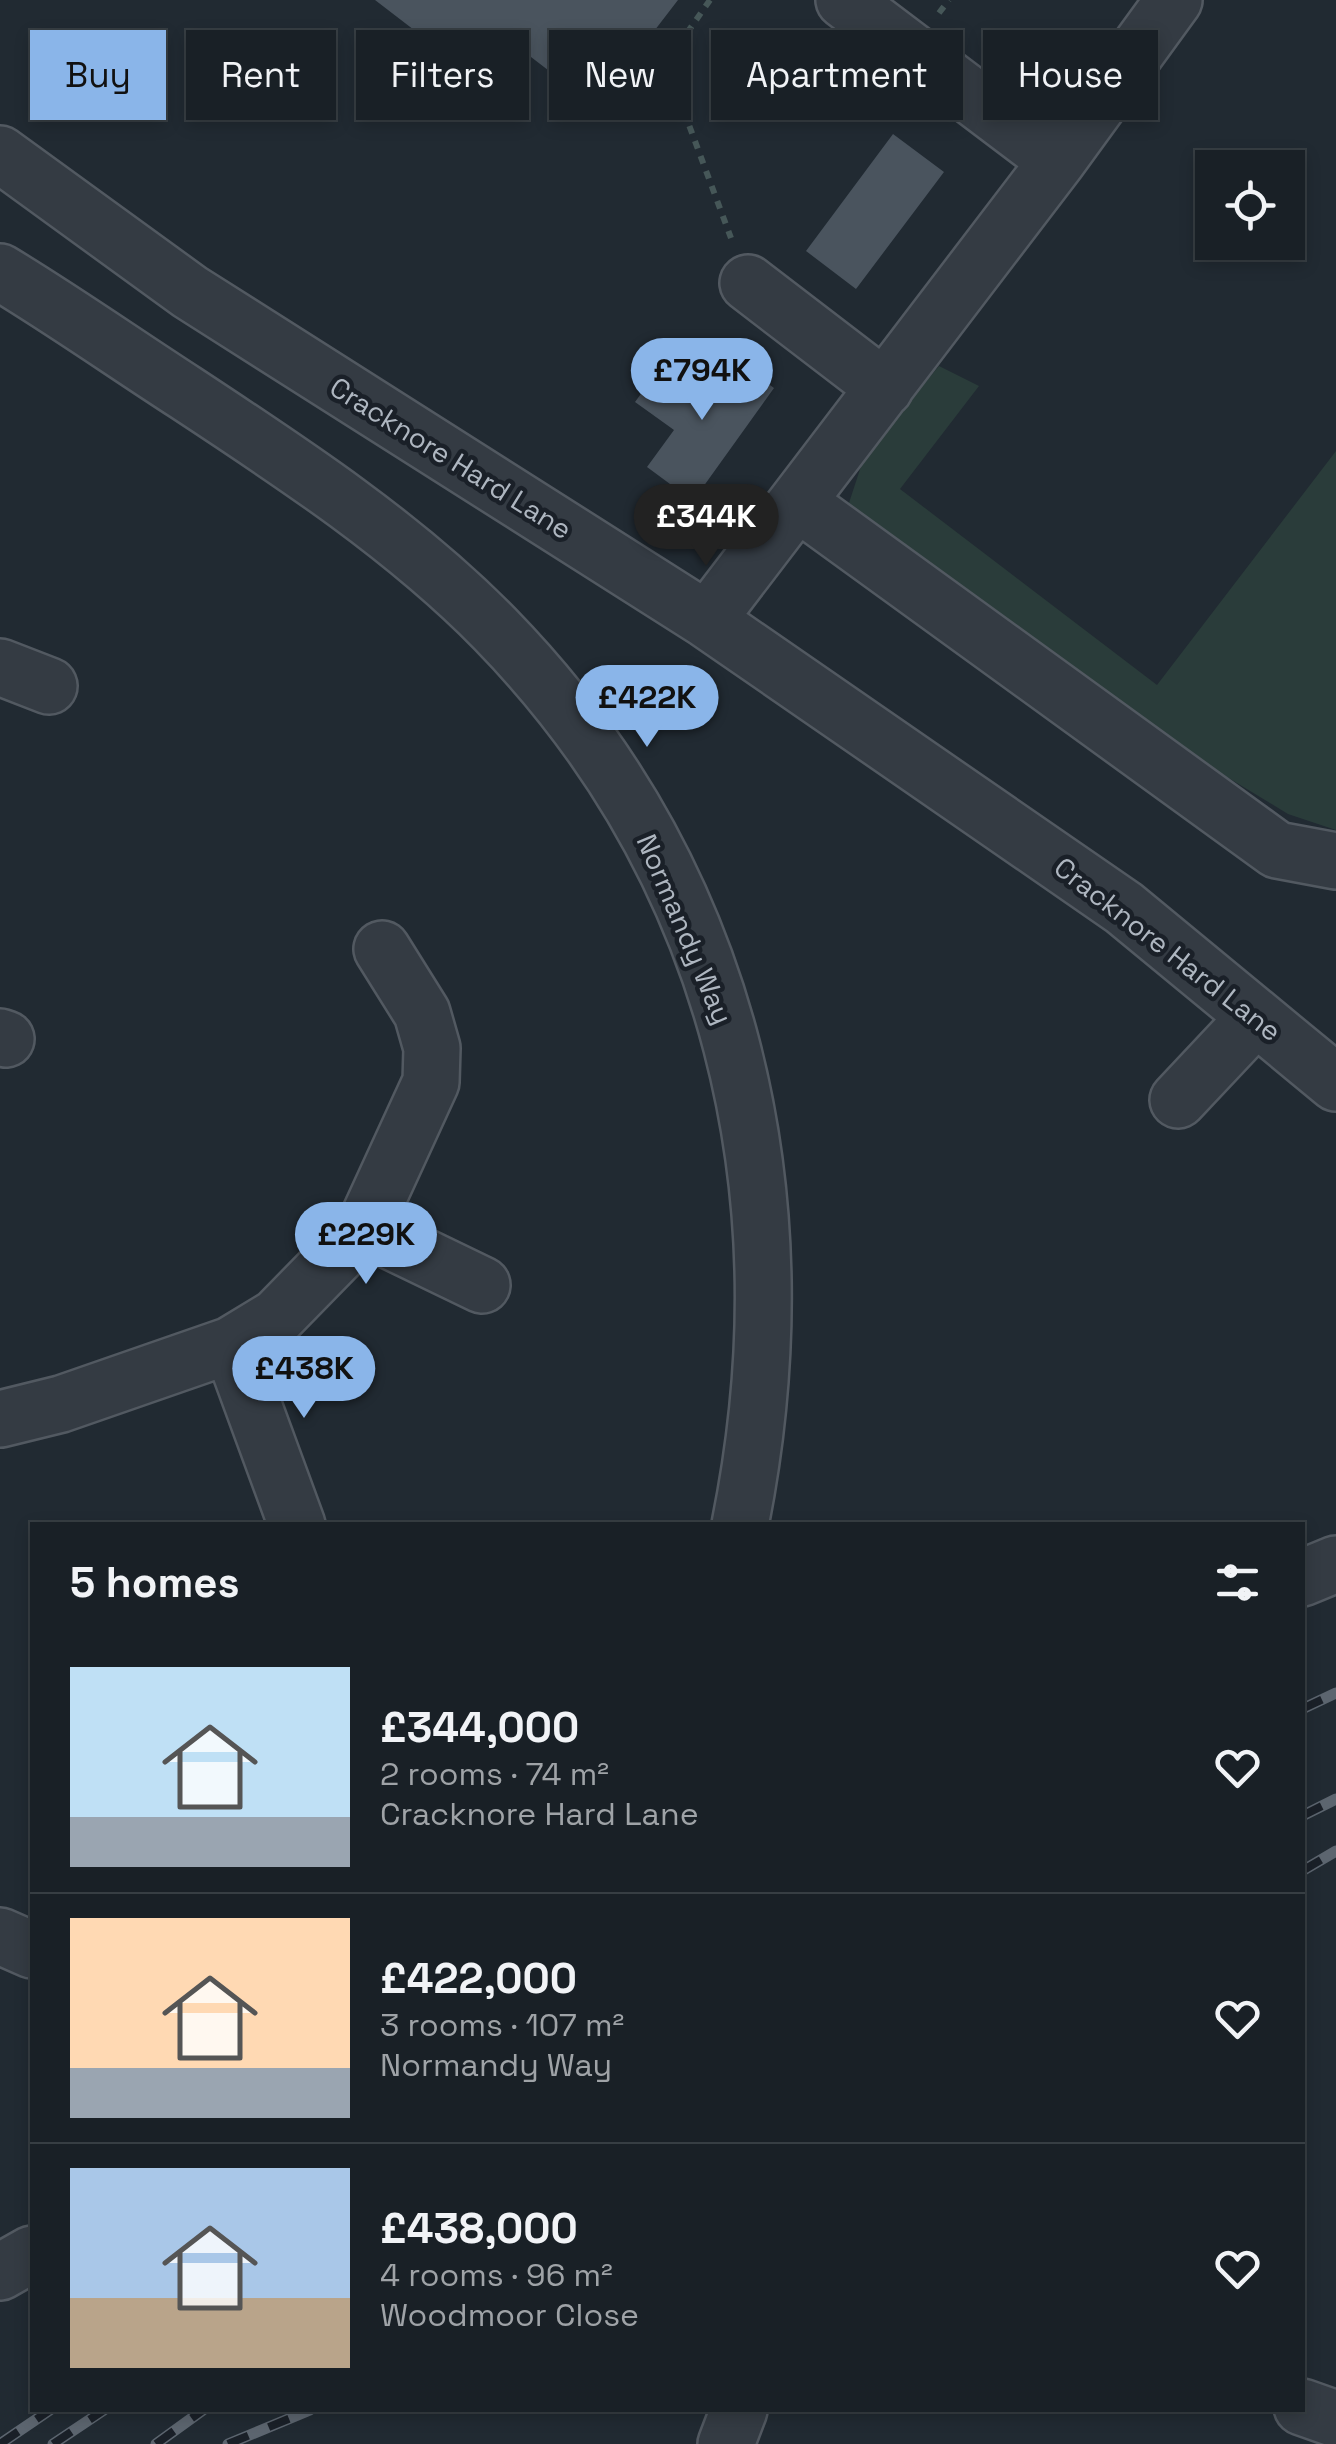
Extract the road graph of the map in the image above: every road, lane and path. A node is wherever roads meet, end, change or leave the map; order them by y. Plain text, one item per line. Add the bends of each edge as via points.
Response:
1 (710, 0) edge
2 (844, 0) edge
3 (1174, 0) edge
4 (0, 154) edge
5 (1058, 162) junction
6 (0, 272) edge
7 (748, 283) joint
8 (885, 388) junction
9 (797, 502) junction
10 (707, 620) junction
11 (1336, 861) edge
12 (382, 948) dead end
13 (1256, 1016) junction
14 (1336, 1083) edge
15 (1178, 1100) dead end
16 (364, 1228) junction
17 (482, 1284) dead end
18 (231, 1345) junction
19 (0, 1419) edge
20 (295, 1522) edge
21 (741, 1522) edge
22 (1336, 1564) edge
23 (1305, 1577) edge
24 (0, 1936) edge
25 (30, 1949) edge
26 (30, 2255) edge
27 (0, 2272) edge
28 (1305, 2409) edge
29 (738, 2412) edge
30 (1336, 2419) edge
31 (726, 2444) edge

1 - 7 path via 666,62
2 - 5 street
3 - 5 street
4 - 10 street, Cracknore Hard Lane via 190,292
5 - 8 street
6 - 21 street, Normandy Way via 285,458 445,582 572,717 620,788 705,961 758,1156 762,1359 758,1428
7 - 8 street
8 - 9 street
9 - 10 street
9 - 11 street via 1277,850
10 - 13 street, Cracknore Hard Lane via 1124,908
12 - 16 street via 422,1013 432,1048 431,1082
13 - 14 street, Cracknore Hard Lane
13 - 15 street
16 - 17 street
16 - 18 street via 277,1317
18 - 19 street
18 - 20 street
22 - 23 street
24 - 25 street
26 - 27 street
28 - 30 street
29 - 31 street

